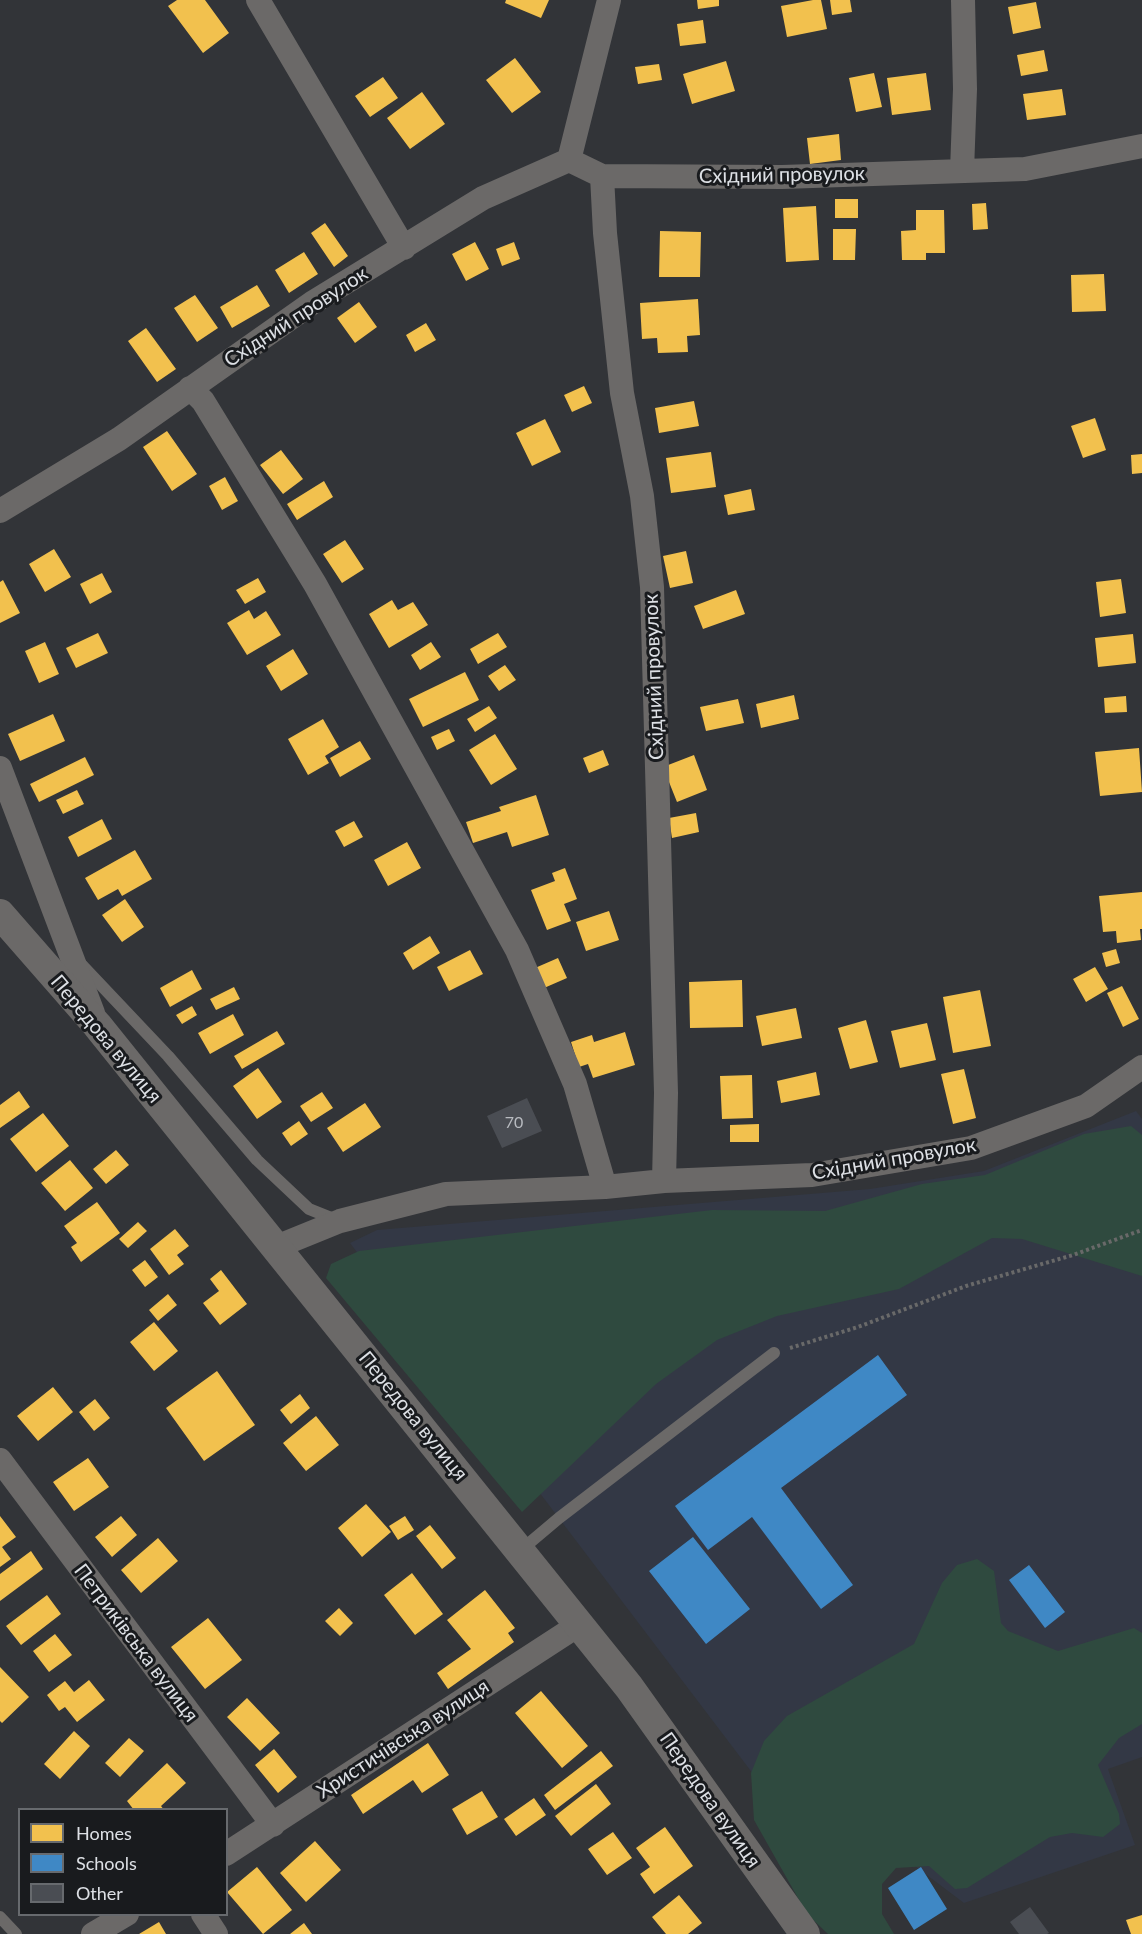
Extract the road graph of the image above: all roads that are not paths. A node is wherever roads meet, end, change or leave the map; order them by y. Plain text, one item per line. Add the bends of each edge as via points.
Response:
1 (258, 0) edge
2 (609, 0) edge
3 (963, 0) edge
4 (1142, 146) edge
5 (569, 160) junction
6 (962, 171) junction
7 (602, 176) junction
8 (404, 248) junction
9 (190, 388) junction
10 (0, 511) edge
11 (0, 768) edge
12 (0, 914) edge
13 (68, 950) junction
14 (97, 1025) junction
15 (1142, 1067) edge
16 (664, 1181) junction
17 (605, 1186) junction
18 (340, 1221) junction
19 (276, 1247) junction
20 (774, 1353) road end
21 (0, 1460) edge
22 (521, 1550) junction
23 (580, 1624) junction
24 (273, 1825) junction
25 (228, 1853) edge
26 (124, 1916) edge
27 (204, 1916) edge
28 (0, 1917) edge
29 (16, 1934) edge
30 (93, 1934) edge
31 (216, 1934) edge
32 (805, 1934) edge

1 - 8 street
2 - 5 street
3 - 6 street via 966,89
4 - 6 street, Східний провулок via 1025,169
5 - 7 street, Східний провулок
5 - 8 street, Східний провулок via 483,198
6 - 7 street, Східний провулок via 782,177
7 - 16 street, Східний провулок via 622,393 642,496 652,587 666,1093
8 - 9 street, Східний провулок via 312,303
9 - 10 street, Східний провулок via 119,439
9 - 17 street via 203,401 315,584 517,950 575,1084
11 - 13 street
12 - 14 street, Передова вулиця
13 - 14 street
13 - 18 lane via 168,1056 257,1160 309,1209
14 - 19 street, Передова вулиця
15 - 16 street, Східний провулок via 1086,1107 971,1148 812,1176
16 - 17 street, Східний провулок
17 - 18 street, Східний провулок via 446,1194
18 - 19 street, Східний провулок
19 - 22 street, Передова вулиця
20 - 22 lane
21 - 24 street, Петриківська вулиця
22 - 23 street, Передова вулиця
23 - 24 street, Христичівська вулиця
23 - 32 street, Передова вулиця via 629,1686
24 - 25 street, Христичівська вулиця
26 - 30 street
27 - 31 street
28 - 29 lane

